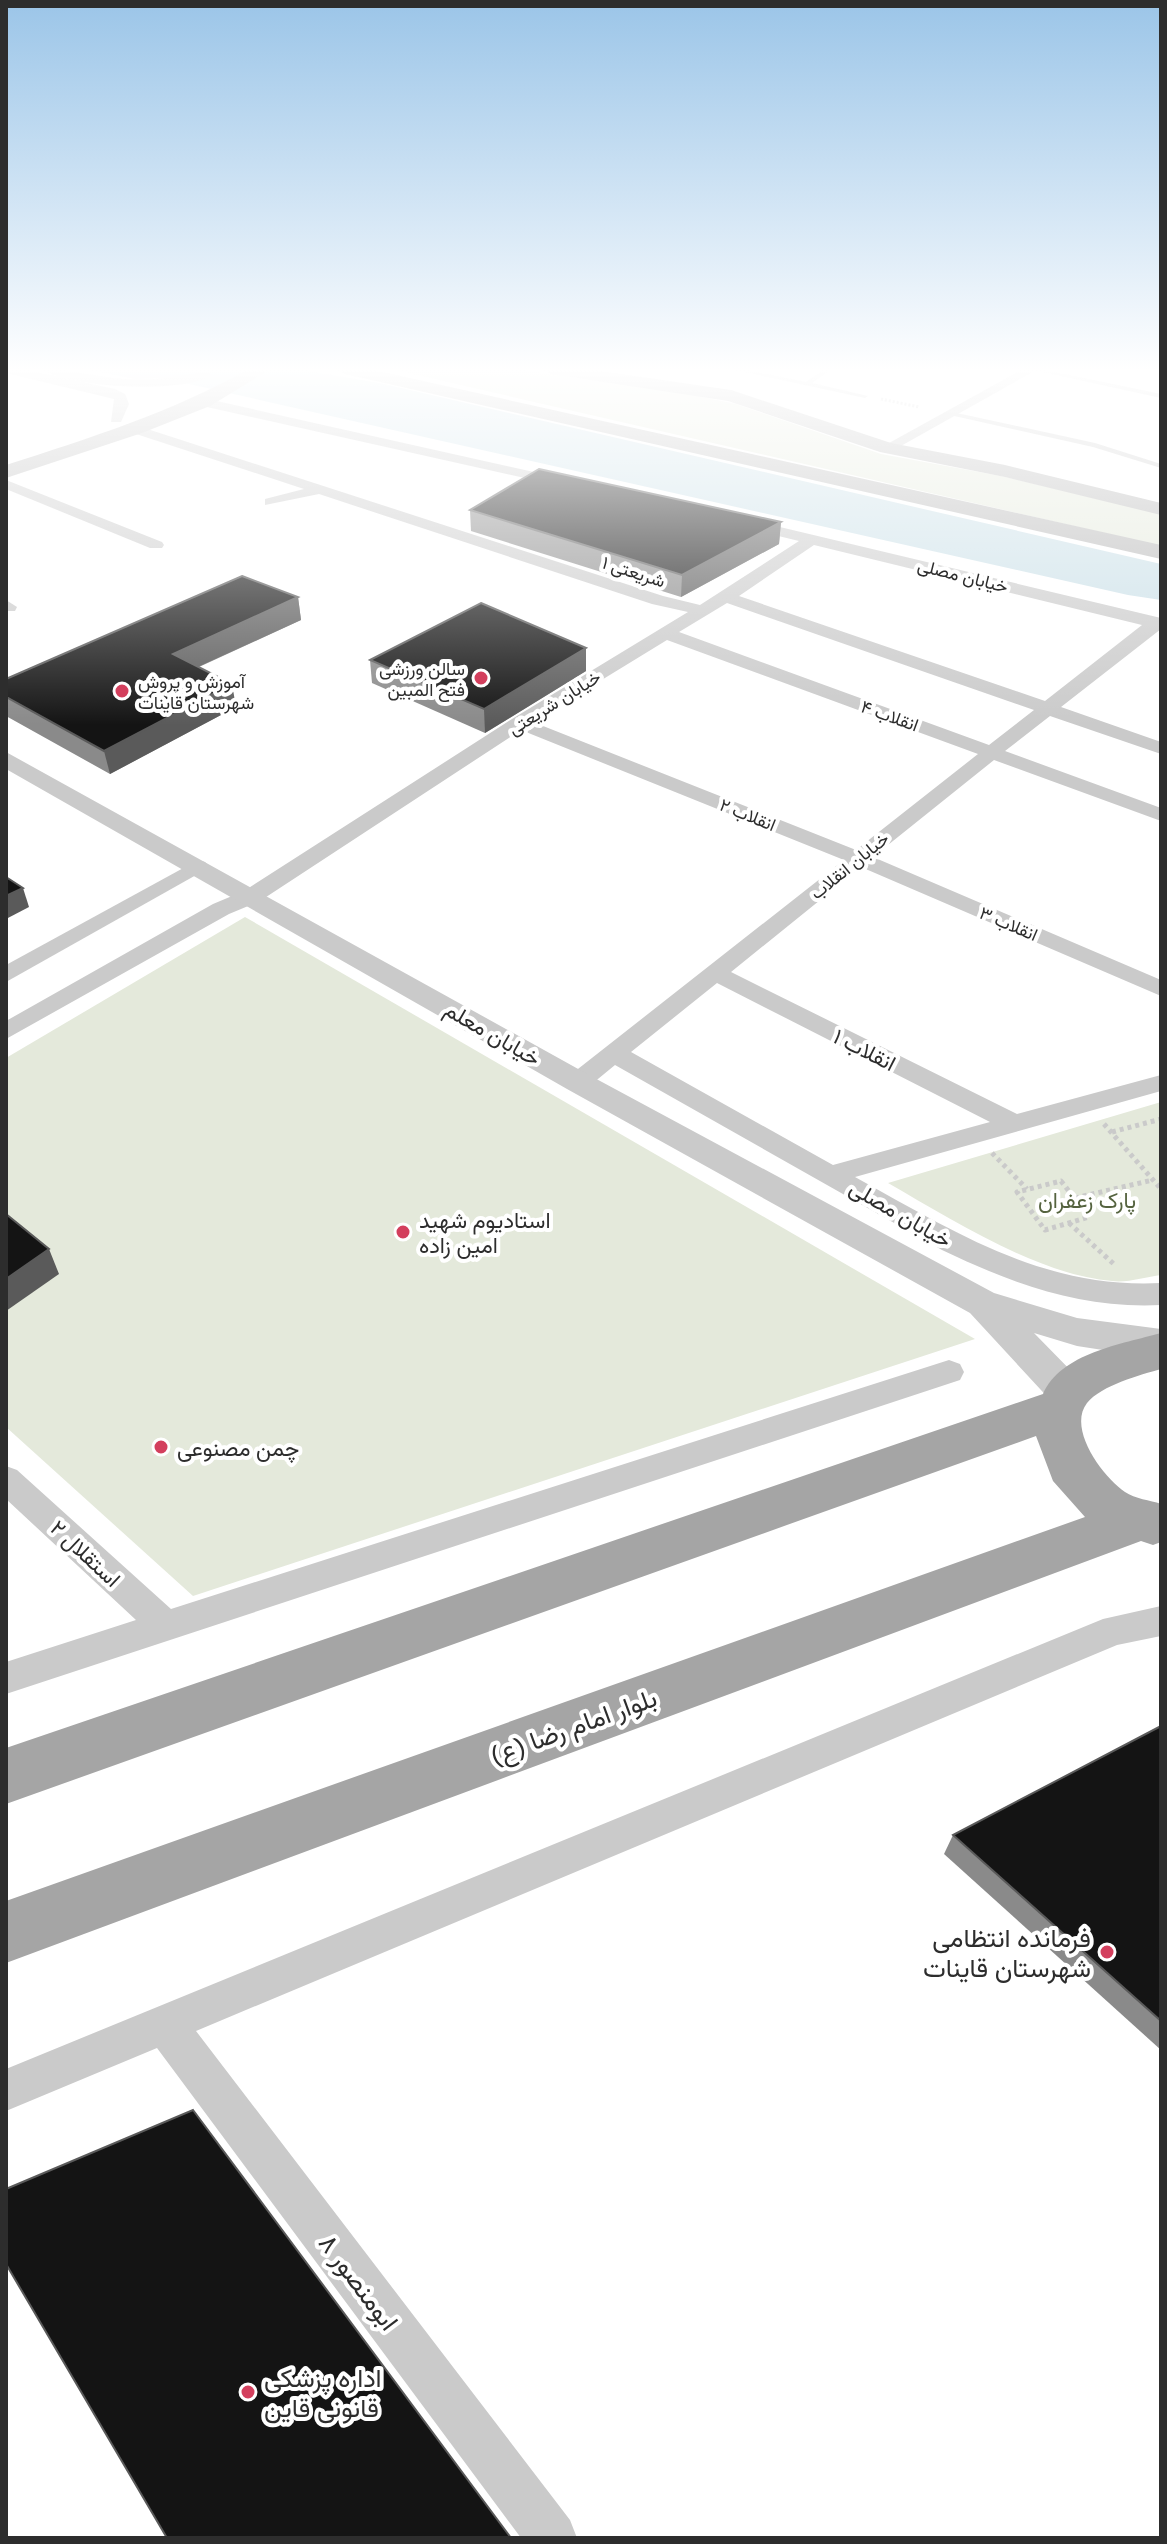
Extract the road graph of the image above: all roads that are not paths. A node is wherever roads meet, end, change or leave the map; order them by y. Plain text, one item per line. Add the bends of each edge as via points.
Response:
1 (15, 488) edge
2 (319, 488) edge
3 (874, 488) edge
4 (1074, 488) edge
5 (323, 489) junction
6 (270, 502) dead end
7 (1161, 509) edge
8 (720, 518) edge
9 (812, 539) junction
10 (156, 545) dead end
11 (1161, 552) edge
12 (727, 597) junction
13 (705, 611) junction
14 (1158, 623) edge
15 (665, 633) junction
16 (1045, 707) junction
17 (519, 723) junction
18 (1161, 748) edge
19 (990, 752) junction
20 (6, 759) edge
21 (1161, 815) edge
22 (857, 858) junction
23 (198, 866) junction
24 (252, 896) junction
25 (120, 912) junction
26 (168, 938) junction
27 (716, 974) junction
28 (6, 975) edge
29 (1161, 989) edge
30 (6, 1031) edge
31 (615, 1054) junction
32 (578, 1082) junction
33 (1161, 1083) edge
34 (1013, 1123) junction
35 (833, 1174) junction
36 (1161, 1294) edge
37 (982, 1303) junction
38 (1161, 1344) edge
39 (1161, 1351) edge
40 (949, 1372) dead end
41 (1065, 1400) junction
42 (6, 1479) edge
43 (1150, 1522) edge
44 (1161, 1621) edge
45 (166, 1626) junction
46 (6, 1678) edge
47 (6, 1776) edge
48 (6, 1932) edge
49 (166, 2026) junction
50 (6, 2090) edge
51 (552, 2538) edge

1 - 10 street
2 - 5 street, شریعتی ۱
3 - 11 main road
4 - 7 main road
5 - 6 street
5 - 13 street, شریعتی ۱
8 - 9 street, خیابان مصلی
9 - 12 street, خیابان شریعتی
9 - 14 street, خیابان مصلی
12 - 13 street, خیابان شریعتی
12 - 16 street
13 - 15 street, خیابان شریعتی
14 - 16 street, خیابان انقلاب
15 - 17 street, خیابان شریعتی
15 - 19 street, انقلاب ۴
16 - 18 street
16 - 19 street, خیابان انقلاب
17 - 22 street, انقلاب ۲
17 - 24 street, خیابان شریعتی
19 - 21 street, انقلاب ۴
19 - 22 street, خیابان انقلاب
20 - 23 street, خیابان معلم
22 - 27 street, خیابان انقلاب
22 - 29 street, انقلاب ۳
23 - 24 street, خیابان معلم
23 - 25 street
24 - 26 street, خیابان شریعتی
24 - 32 street, خیابان معلم
25 - 26 street
25 - 28 street
26 - 30 street, خیابان شریعتی
27 - 31 street, خیابان انقلاب
27 - 34 street, انقلاب ۱
31 - 32 street, خیابان انقلاب
31 - 35 street, خیابان مصلی
32 - 37 street, خیابان معلم
33 - 34 street
34 - 35 street
35 - 36 street, خیابان مصلی via 1004,1269 1070,1291
37 - 38 street via 1077,1332
37 - 41 street
39 - 41 main road via 1112,1365
40 - 45 street
41 - 43 main road via 1056,1424 1070,1467 1109,1509
41 - 47 main road
42 - 45 street, استقلال ۲
43 - 48 main road, بلوار امام رضا (ع)
44 - 49 street via 1115,1630
45 - 46 street
49 - 50 street
49 - 51 street, ابومنصور ۸

